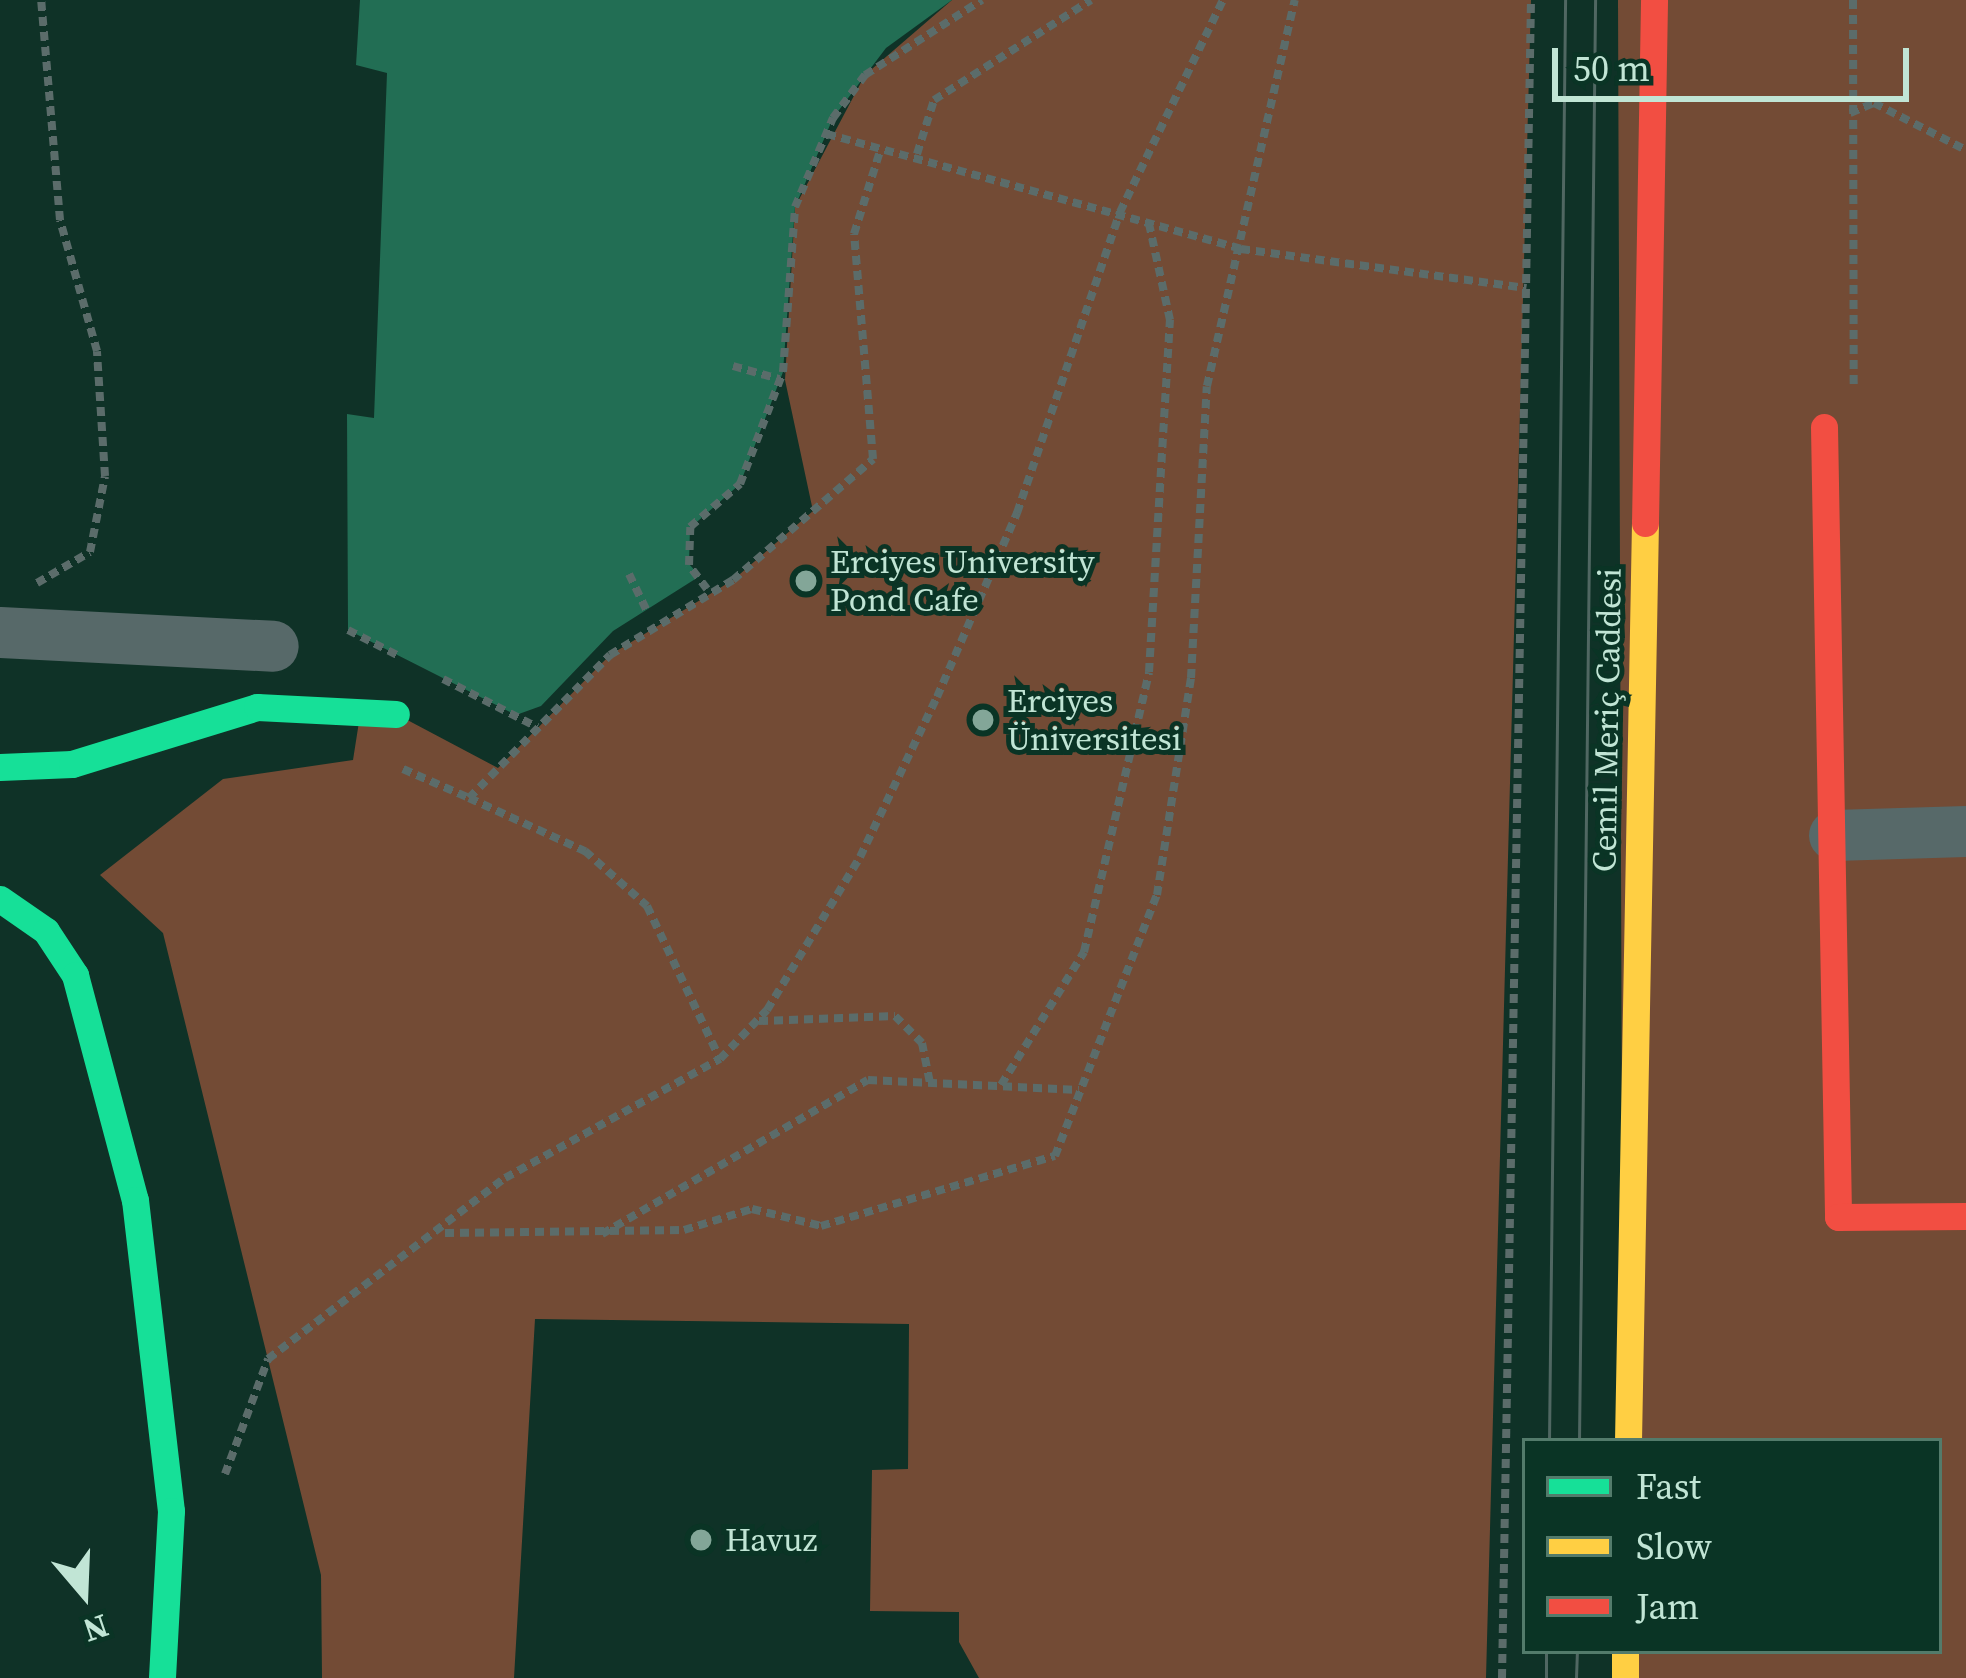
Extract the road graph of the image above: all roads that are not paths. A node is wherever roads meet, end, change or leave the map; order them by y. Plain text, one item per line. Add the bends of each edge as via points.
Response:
1 (1654, 0) edge
2 (1824, 427) dead end
3 (9, 609) edge
4 (273, 646) dead end
5 (396, 714) dead end
6 (0, 766) edge
7 (1966, 831) edge
8 (1834, 835) junction
9 (0, 899) edge
10 (1966, 1216) edge
11 (1628, 1438) edge
12 (162, 1678) edge

1 - 11 street, Cemil Meriç Caddesi
2 - 8 street
3 - 4 street
5 - 6 street via 257,707 72,764
7 - 8 street
8 - 10 street via 1838,1217
9 - 12 street via 46,931 75,975 135,1200 170,1489

